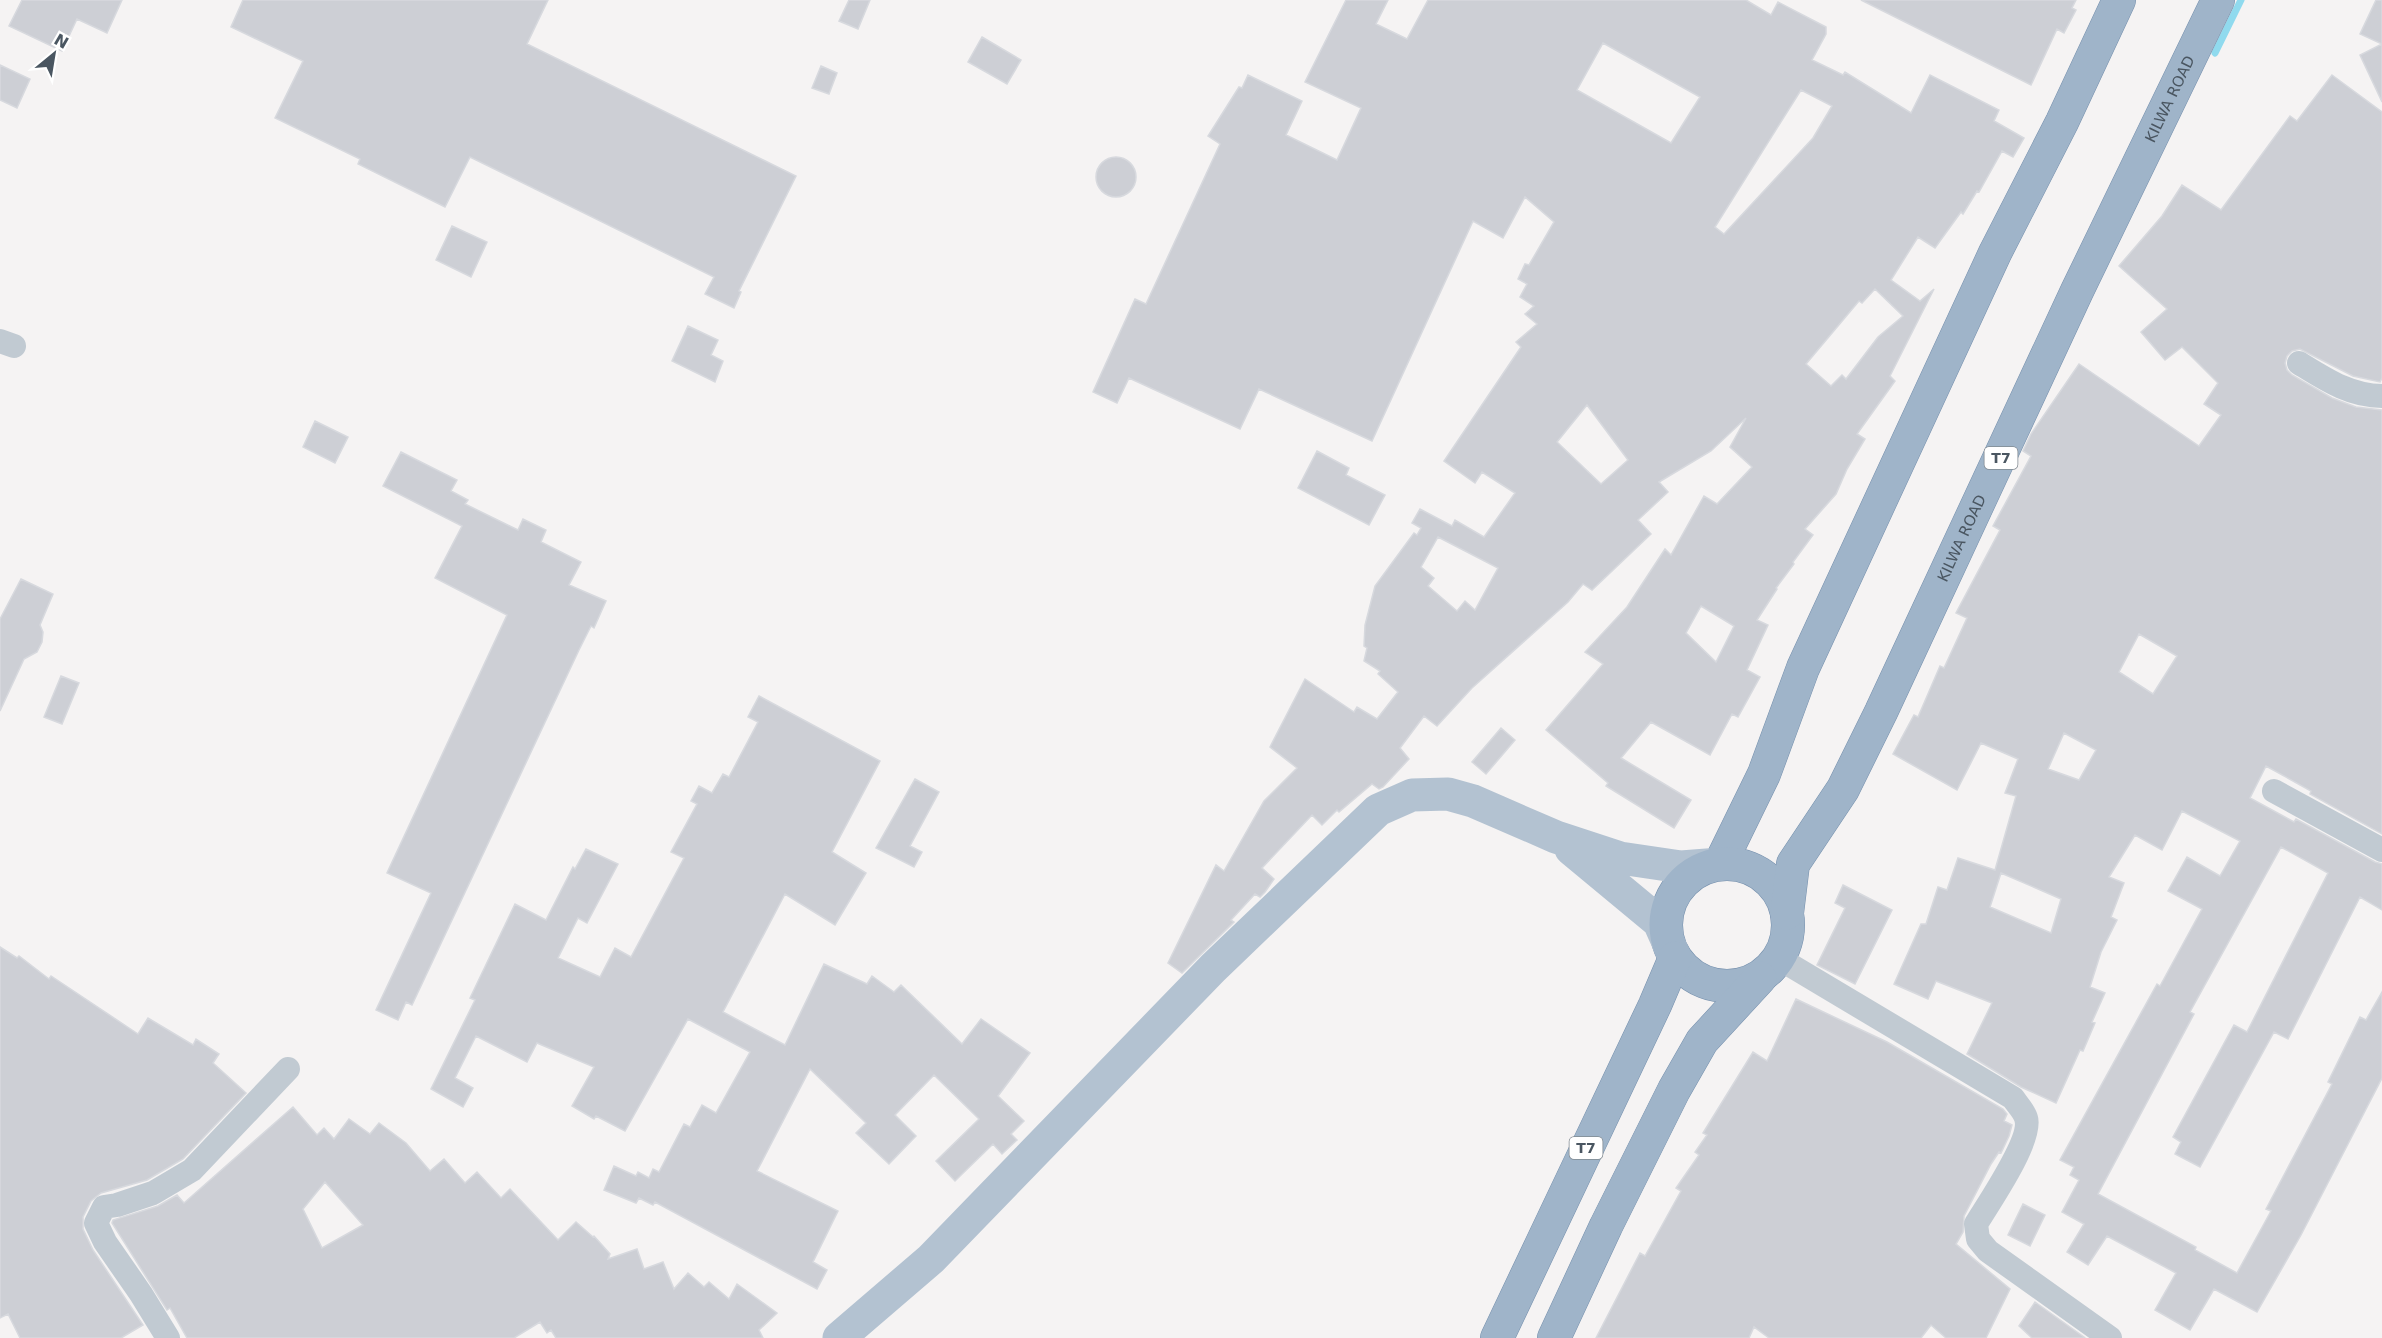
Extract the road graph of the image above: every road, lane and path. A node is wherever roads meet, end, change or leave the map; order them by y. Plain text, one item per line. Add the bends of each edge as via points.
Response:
1 (2119, 0) edge
2 (2218, 0) edge
3 (2299, 363) dead end
4 (2382, 396) edge
5 (2274, 791) dead end
6 (1556, 837) junction
7 (2382, 850) edge
8 (1720, 864) junction
9 (1787, 913) junction
10 (1784, 949) junction
11 (1676, 958) junction
12 (1760, 978) junction
13 (288, 1069) dead end
14 (168, 1338) edge
15 (839, 1338) edge
16 (1497, 1338) edge
17 (1554, 1338) edge
18 (2110, 1338) edge

1 - 8 highway via 1995,253 1803,668 1764,774
2 - 9 highway, KILWA ROAD / T7 via 2077,291 1872,732 1843,789 1793,864
3 - 4 street via 2349,391
5 - 7 street
6 - 8 main road via 1620,858 1681,867
6 - 11 main road via 1659,922
6 - 15 main road via 1448,794 1412,795 1378,810 1207,974 931,1259
8 - 9 highway, T7 via 1743,866 1763,875 1779,892
8 - 11 highway via 1695,872 1677,890 1667,914 1667,940
9 - 10 highway, T7
10 - 12 highway
10 - 18 street via 1785,962 2013,1098 2026,1118 2026,1133 1976,1224 1978,1239 1988,1251
11 - 12 highway via 1704,982 1725,986
11 - 16 highway, T7
12 - 17 highway via 1702,1041 1611,1216
13 - 14 street via 192,1170 153,1193 104,1207 98,1215 96,1223 105,1242

